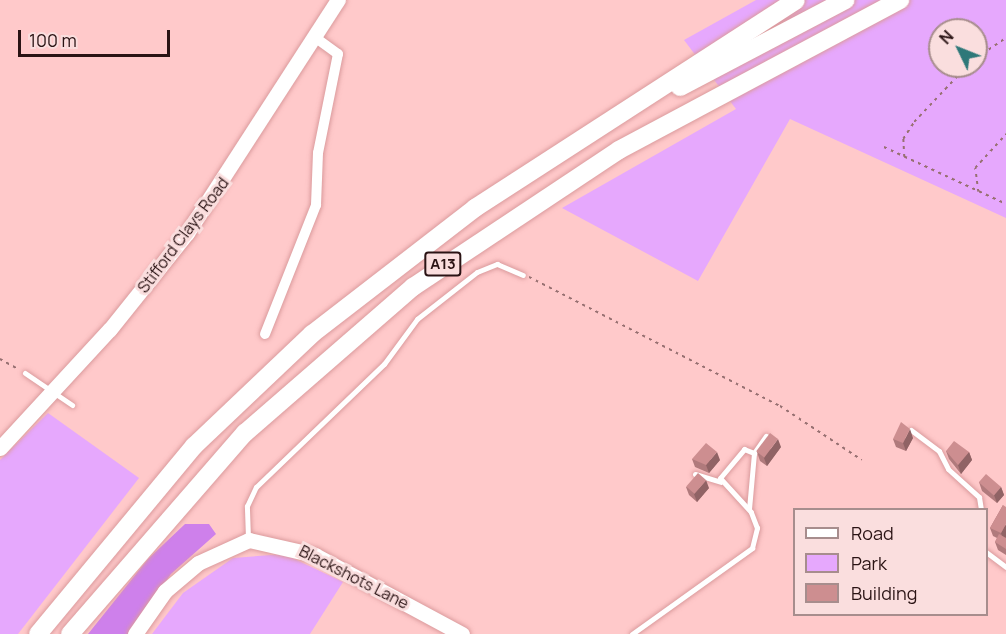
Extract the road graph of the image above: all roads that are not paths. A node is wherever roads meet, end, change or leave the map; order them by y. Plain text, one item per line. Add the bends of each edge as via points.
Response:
1 (338, 0) edge
2 (796, 0) edge
3 (846, 0) edge
4 (900, 0) edge
5 (317, 39) junction
6 (502, 190) junction
7 (523, 275) road end
8 (265, 334) dead end
9 (25, 373) road end
10 (56, 389) junction
11 (72, 405) dead end
12 (911, 429) edge
13 (766, 436) edge
14 (0, 448) edge
15 (754, 453) junction
16 (695, 474) edge
17 (721, 482) junction
18 (981, 508) edge
19 (749, 509) junction
20 (249, 540) junction
21 (988, 553) edge
22 (1006, 567) edge
23 (39, 634) edge
24 (69, 634) edge
25 (135, 634) edge
26 (462, 634) edge
27 (632, 634) edge

1 - 5 street, Stifford Clays Road
2 - 6 highway
3 - 6 highway, A13 via 674,89
4 - 24 highway, A13 via 619,150 413,287 237,440
5 - 8 street via 338,54 318,153 316,205
5 - 10 street, Stifford Clays Road via 187,233
6 - 23 highway, A13 via 355,299 264,376 186,454
7 - 20 lane via 497,264 439,297 417,319 384,364 256,487 248,506
9 - 10 lane
10 - 11 lane
10 - 14 street, Stifford Clays Road
12 - 18 lane via 939,451 948,469 979,497
13 - 15 lane
15 - 17 lane via 738,452 722,471
15 - 19 lane
16 - 17 lane
17 - 19 lane
19 - 27 lane via 757,535 747,555
20 - 25 street via 198,563 165,591
20 - 26 street, Blackshots Lane via 315,555
21 - 22 lane

